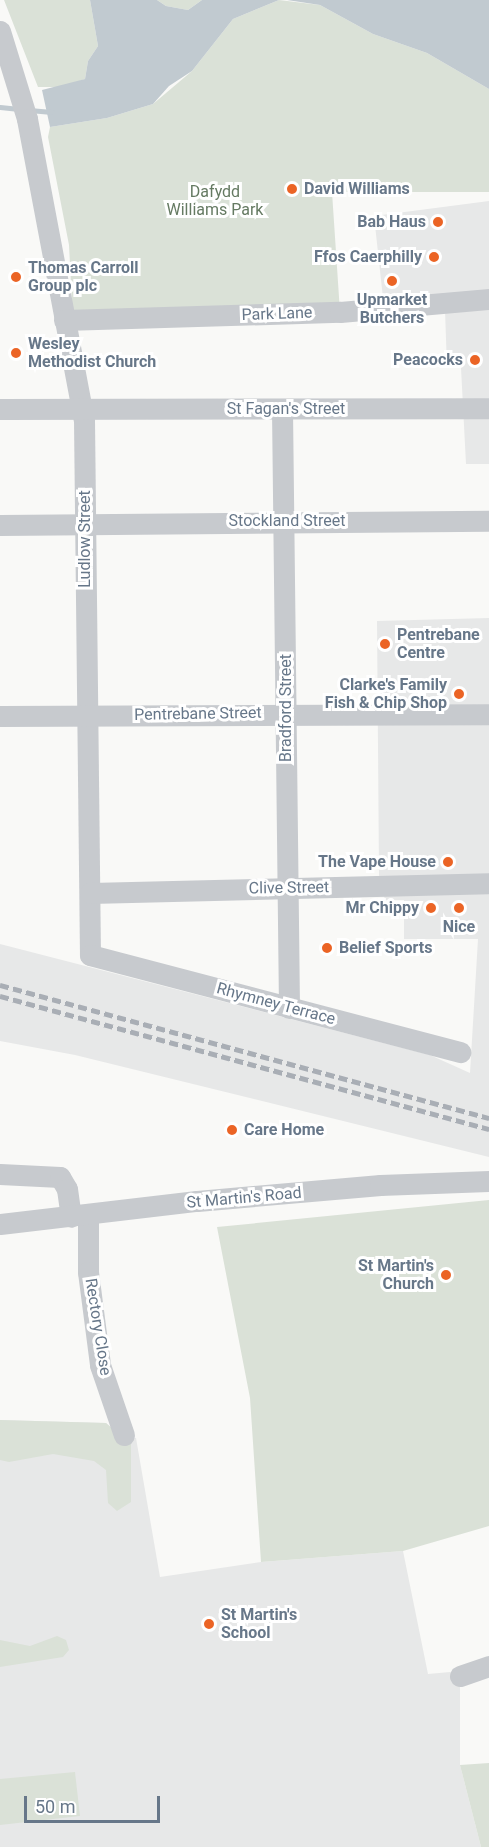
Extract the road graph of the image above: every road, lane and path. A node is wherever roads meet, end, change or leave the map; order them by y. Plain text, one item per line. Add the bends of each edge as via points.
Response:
1 (0, 31) edge
2 (489, 299) edge
3 (64, 320) junction
4 (489, 408) edge
5 (0, 409) edge
6 (82, 409) junction
7 (282, 409) junction
8 (284, 521) junction
9 (489, 521) edge
10 (85, 523) junction
11 (0, 525) edge
12 (286, 713) junction
13 (489, 714) edge
14 (0, 716) edge
15 (87, 716) junction
16 (489, 883) edge
17 (287, 888) junction
18 (90, 893) junction
19 (90, 955) joint
20 (289, 1008) junction
21 (461, 1052) dead end
22 (0, 1174) edge
23 (489, 1181) edge
24 (79, 1216) junction
25 (0, 1224) edge
26 (124, 1435) dead end
27 (489, 1666) edge
28 (460, 1676) dead end

1 - 3 street, Ludlow Street via 22,99
2 - 3 street, Park Lane via 340,312
3 - 6 street, Ludlow Street
4 - 7 street, St Fagan's Street
5 - 6 street, St Fagan's Street
6 - 7 street, St Fagan's Street
6 - 10 street, Ludlow Street
7 - 8 street, Bradford Street
8 - 9 street, Stockland Street
8 - 10 street, Stockland Street
8 - 12 street, Bradford Street
10 - 11 street, Stockland Street
10 - 15 street, Ludlow Street
12 - 13 street, Pentrebane Street
12 - 15 street, Pentrebane Street
12 - 17 street, Bradford Street
14 - 15 street, Pentrebane Street
15 - 18 street, Ludlow Street
16 - 17 street, Clive Street
17 - 18 street, Clive Street
17 - 20 street, Bradford Street
18 - 19 street, Ludlow Street
19 - 20 street, Rhymney Terrace
20 - 21 street, Rhymney Terrace
22 - 24 street, Rectory Close via 60,1177
23 - 24 street, St Martin's Road via 369,1186
24 - 25 street, St Martin's Road
24 - 26 street, Rectory Close via 100,1365
27 - 28 street

